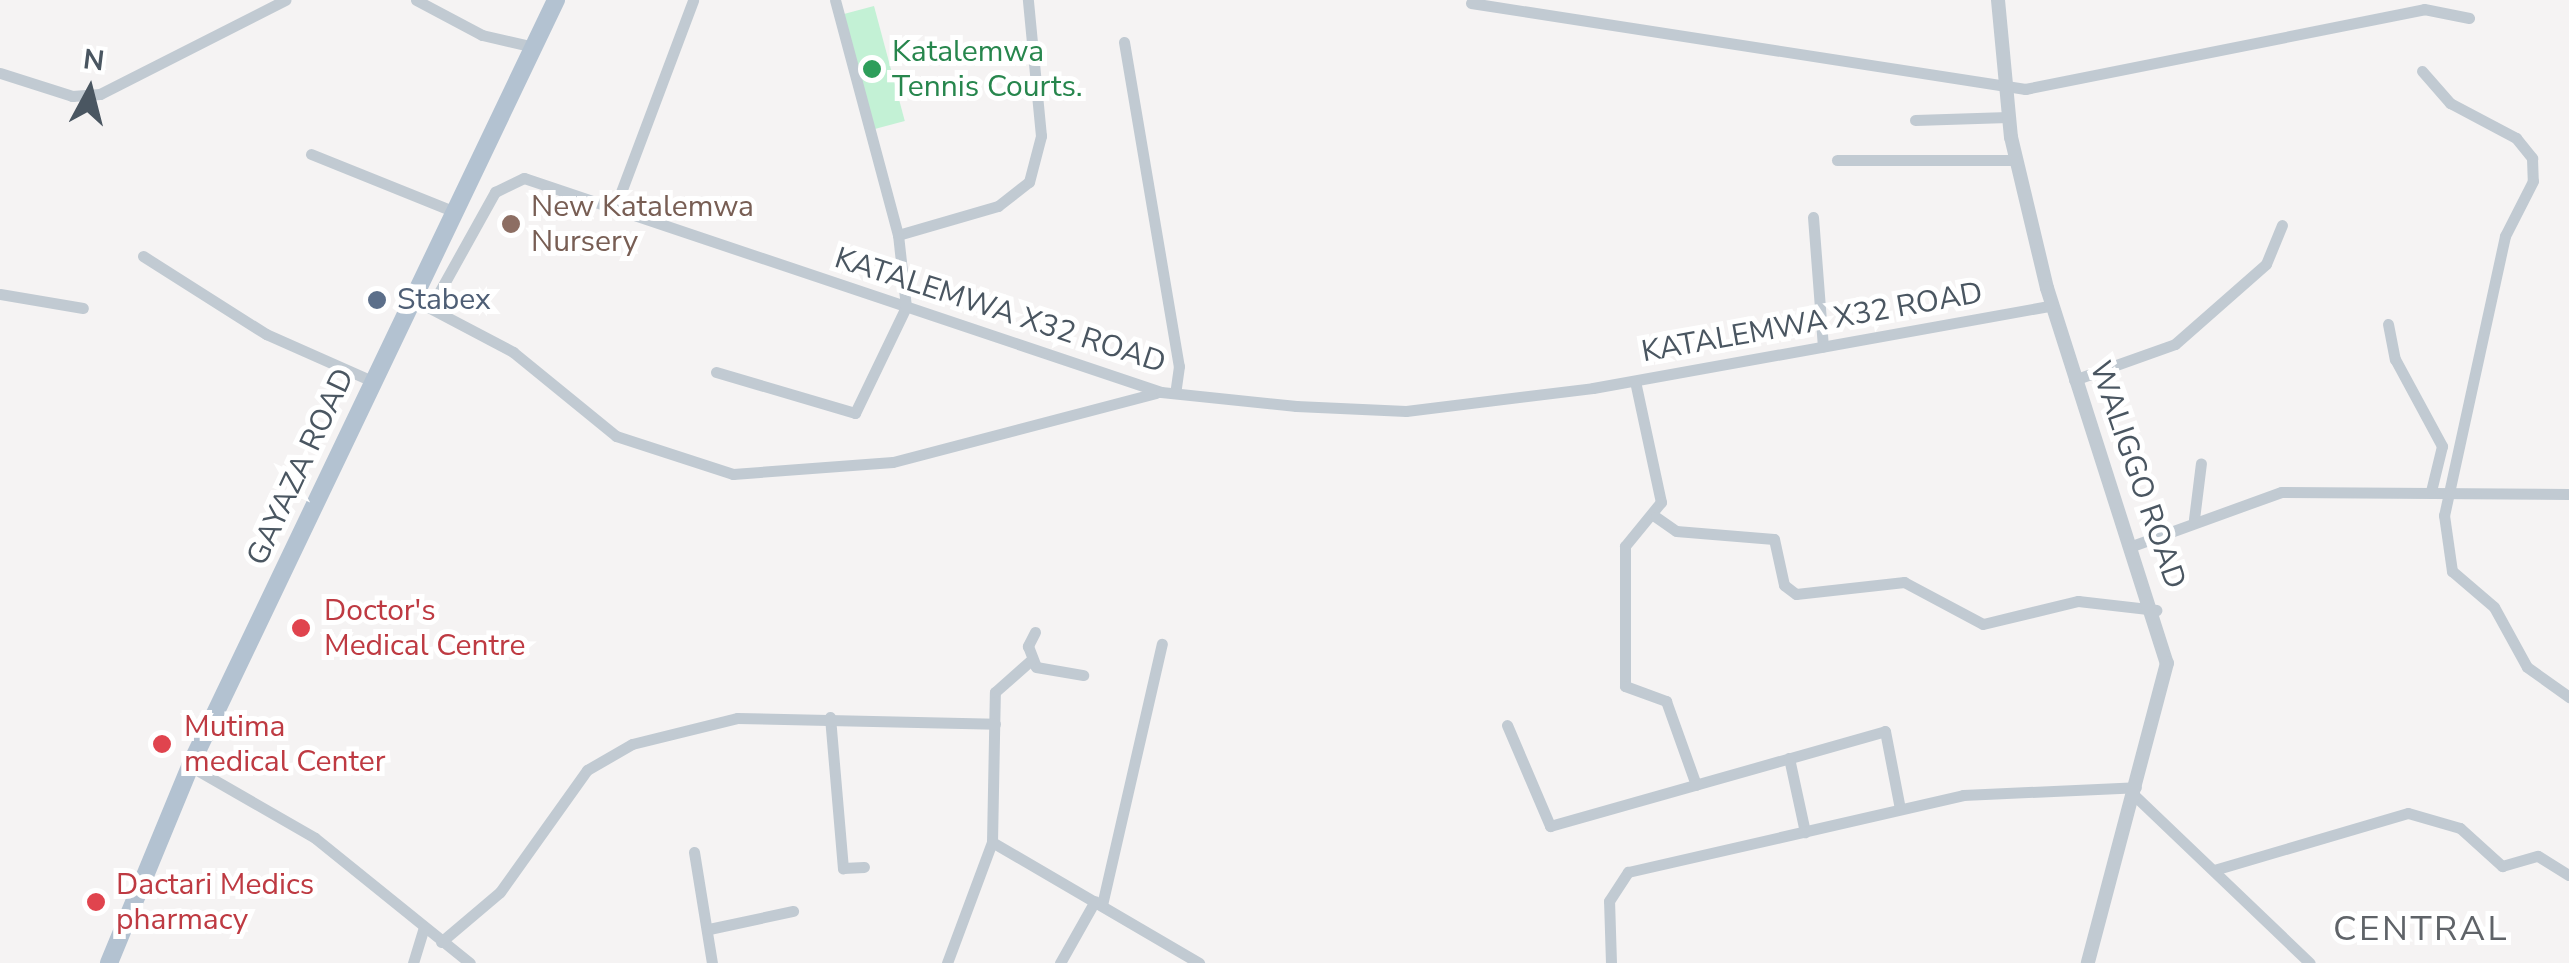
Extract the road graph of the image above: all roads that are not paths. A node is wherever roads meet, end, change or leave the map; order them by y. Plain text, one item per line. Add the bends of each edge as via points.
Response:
1 (285, 0) edge
2 (416, 0) edge
3 (556, 0) edge
4 (692, 0) edge
5 (835, 0) edge
6 (1028, 0) edge
7 (1998, 0) edge
8 (1471, 3) dead end
9 (1526, 5) edge
10 (2469, 18) dead end
11 (1124, 42) dead end
12 (534, 47) junction
13 (2422, 71) dead end
14 (0, 73) edge
15 (2005, 81) junction
16 (2008, 117) junction
17 (1915, 120) dead end
18 (312, 154) dead end
19 (1837, 160) dead end
20 (2016, 160) junction
21 (615, 208) junction
22 (454, 212) junction
23 (1814, 216) dead end
24 (2282, 225) dead end
25 (898, 235) junction
26 (143, 256) dead end
27 (0, 294) edge
28 (411, 302) junction
29 (2052, 305) junction
30 (431, 307) junction
31 (906, 307) junction
32 (83, 308) dead end
33 (2388, 324) dead end
34 (1823, 347) junction
35 (716, 372) dead end
36 (2074, 380) junction
37 (372, 381) junction
38 (1635, 381) junction
39 (1161, 392) junction
40 (1175, 393) junction
41 (2201, 463) dead end
42 (2437, 492) junction
43 (2569, 494) edge
44 (1656, 517) junction
45 (2194, 519) junction
46 (2132, 546) junction
47 (2156, 610) junction
48 (1035, 632) dead end
49 (1162, 644) dead end
50 (1030, 661) junction
51 (1083, 674) dead end
52 (2569, 696) edge
53 (830, 717) junction
54 (995, 724) junction
55 (1507, 725) dead end
56 (1790, 758) junction
57 (190, 766) junction
58 (1696, 785) junction
59 (2135, 791) junction
60 (1900, 809) junction
61 (1805, 832) junction
62 (992, 842) junction
63 (694, 852) dead end
64 (864, 866) dead end
65 (2214, 870) junction
66 (2569, 875) edge
67 (1099, 903) junction
68 (793, 911) dead end
69 (424, 928) junction
70 (710, 930) junction
71 (442, 942) junction
72 (108, 963) edge
73 (413, 963) edge
74 (470, 963) edge
75 (712, 963) edge
76 (947, 963) edge
77 (1060, 963) edge
78 (1198, 963) edge
79 (1611, 963) edge
80 (2088, 963) edge
81 (2310, 963) edge

1 - 14 street via 100,94 72,96
2 - 12 street via 482,34
3 - 12 main road, GAYAZA ROAD
4 - 21 street
5 - 25 street
6 - 25 street via 1040,136 1030,182 978,214
7 - 15 street, WALIGGO ROAD
8 - 9 street
9 - 15 street
10 - 15 street via 2424,9 2025,89
11 - 40 street via 1179,366
12 - 22 main road, GAYAZA ROAD
13 - 42 street via 2450,103 2516,138 2533,164 2505,236 2478,381
15 - 16 street, WALIGGO ROAD
16 - 17 street
16 - 20 street, WALIGGO ROAD
18 - 22 street
19 - 20 street
20 - 29 street, WALIGGO ROAD
21 - 30 street, KATALEMWA X32 ROAD via 538,181 504,184
21 - 31 street, KATALEMWA X32 ROAD
22 - 28 main road, GAYAZA ROAD
23 - 34 street
24 - 36 street via 2266,264 2175,344
25 - 31 street
26 - 37 street via 266,334
27 - 32 street
28 - 30 street
28 - 37 main road, GAYAZA ROAD
29 - 34 street, KATALEMWA X32 ROAD
29 - 36 street, WALIGGO ROAD
30 - 39 street via 513,352 616,436 732,474 893,462
31 - 35 street via 855,413
31 - 39 street, KATALEMWA X32 ROAD
33 - 42 street via 2395,359 2445,458
34 - 38 street, KATALEMWA X32 ROAD
36 - 46 street, WALIGGO ROAD
37 - 57 main road, GAYAZA ROAD
38 - 40 street, KATALEMWA X32 ROAD via 1382,412
38 - 44 street via 1659,487
39 - 40 street, KATALEMWA X32 ROAD
41 - 45 street
42 - 43 street
42 - 45 street via 2281,492
42 - 52 street via 2452,571 2494,608 2527,667
44 - 47 street via 1676,532 1774,539 1784,586 1796,594 1904,582 1983,624 2078,602
44 - 58 street via 1624,546 1625,686 1666,700
45 - 46 street
46 - 47 street, WALIGGO ROAD
47 - 59 street, WALIGGO ROAD via 2167,663
48 - 50 street
49 - 67 street
50 - 51 street via 1052,676
50 - 54 street via 999,685
53 - 54 street
53 - 64 street via 843,868
53 - 71 street via 687,725 597,762 500,892
54 - 62 street
55 - 58 street via 1550,826
56 - 58 street
56 - 60 street via 1888,731
56 - 61 street
57 - 69 street via 315,838
57 - 72 main road, GAYAZA ROAD
59 - 60 street via 1963,795
59 - 65 street
59 - 80 street, WALIGGO ROAD
60 - 61 street
61 - 79 street via 1628,872 1609,901
62 - 67 street
62 - 76 street
63 - 70 street
65 - 66 street via 2408,812 2460,828 2502,866 2538,856
65 - 81 street
67 - 77 street
67 - 78 street
68 - 70 street
69 - 71 street
69 - 73 street
70 - 75 street
71 - 74 street

